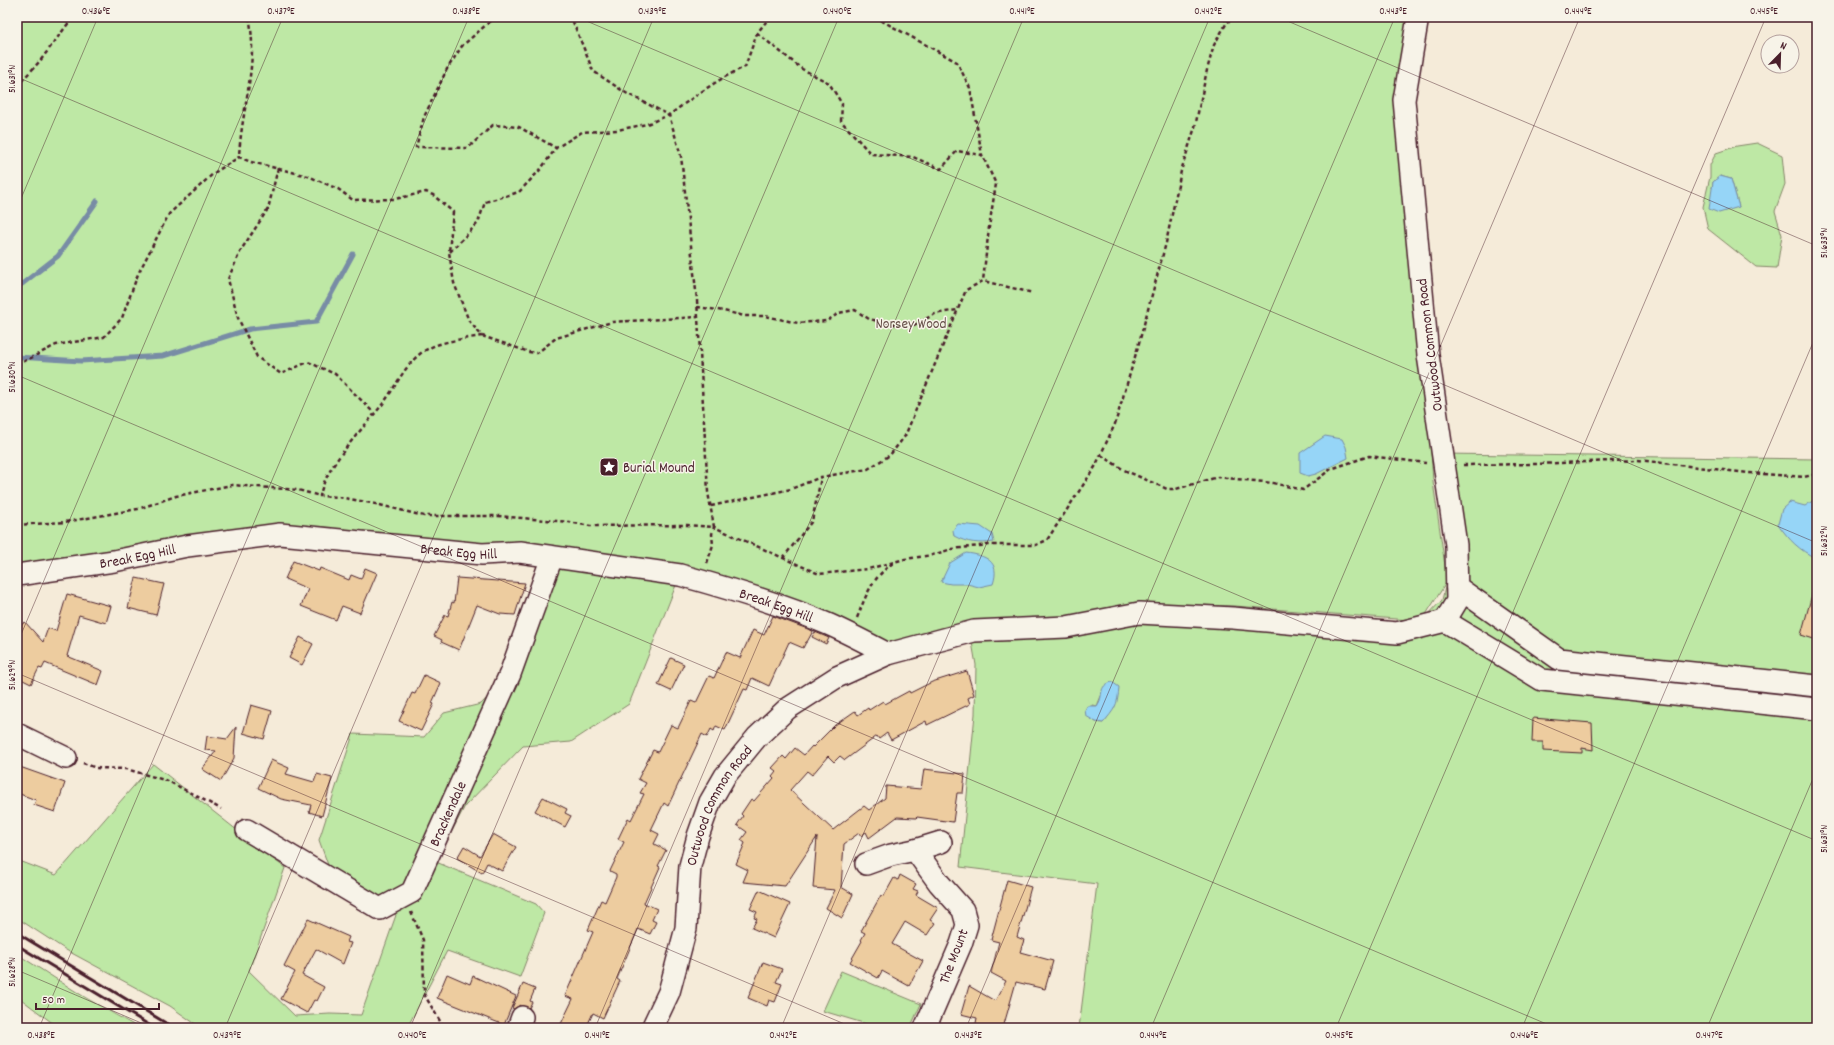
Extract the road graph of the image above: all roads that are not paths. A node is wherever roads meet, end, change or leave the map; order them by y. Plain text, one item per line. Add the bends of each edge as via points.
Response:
1 (1418, 17) edge
2 (552, 557) junction
3 (17, 575) edge
4 (1457, 587) junction
5 (1445, 621) junction
6 (888, 654) junction
7 (1817, 686) edge
8 (1817, 709) edge
9 (17, 734) edge
10 (66, 758) road end
11 (247, 830) dead end
12 (941, 842) dead end
13 (915, 850) junction
14 (866, 864) dead end
15 (652, 1028) edge
16 (924, 1028) edge

1 - 4 street, Outwood Common Road via 1404,100 1428,355 1456,545
2 - 3 street, Break Egg Hill via 520,552 482,554 280,534 187,546 114,561
2 - 6 street, Break Egg Hill via 700,580 830,625
2 - 11 street, Brackendale via 510,674 412,892 380,909
4 - 5 street, Outwood Common Road via 1457,601
4 - 7 street via 1559,659
5 - 6 street, Outwood Common Road via 1397,633 1233,618 1139,613 1066,627 974,631
5 - 8 street via 1542,680
6 - 15 street, Outwood Common Road via 837,677 786,709 757,737 725,776 710,802 698,836 690,866 686,928 669,992
9 - 10 street
12 - 13 street
13 - 14 street
13 - 16 street, The Mount via 963,910 967,925

